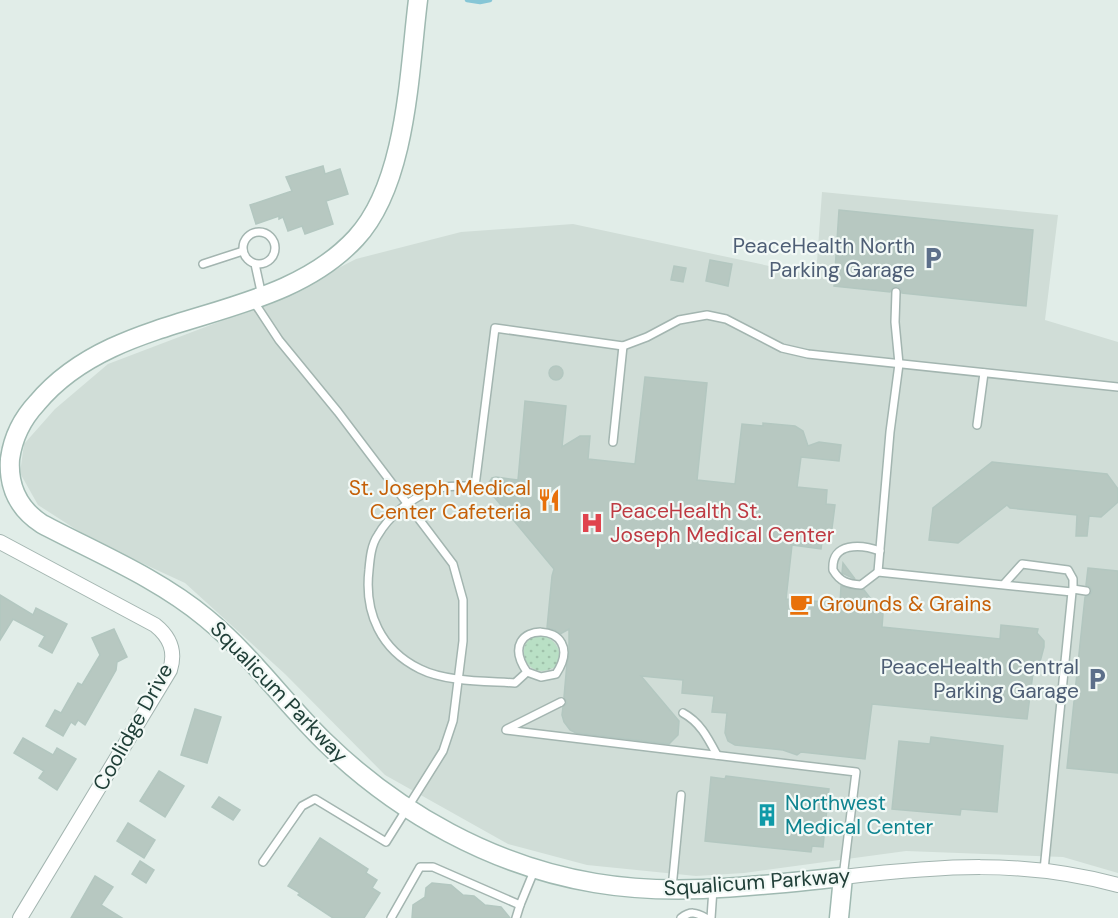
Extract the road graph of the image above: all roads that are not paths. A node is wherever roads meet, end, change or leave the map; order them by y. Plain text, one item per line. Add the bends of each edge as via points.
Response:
1 (417, 0) edge
2 (243, 251) junction
3 (203, 264) dead end
4 (255, 264) junction
5 (896, 292) dead end
6 (257, 298) junction
7 (623, 345) junction
8 (899, 364) junction
9 (984, 373) junction
10 (1118, 387) edge
11 (977, 425) dead end
12 (613, 442) dead end
13 (408, 504) junction
14 (0, 542) edge
15 (880, 551) junction
16 (878, 572) junction
17 (1004, 584) junction
18 (1072, 591) junction
19 (1086, 591) dead end
20 (527, 672) junction
21 (458, 679) junction
22 (561, 702) dead end
23 (683, 713) dead end
24 (717, 755) junction
25 (681, 795) dead end
26 (408, 808) junction
27 (263, 862) dead end
28 (536, 868) junction
29 (1044, 870) junction
30 (843, 877) junction
31 (1118, 885) edge
32 (713, 889) junction
33 (672, 890) junction
34 (520, 905) junction
35 (20, 918) edge
36 (391, 918) edge
37 (516, 918) edge
38 (681, 918) edge
39 (706, 918) edge
40 (711, 918) edge
41 (839, 918) edge

1 - 6 street, Squalicum Parkway via 397,156 374,210 357,237 329,261
2 - 3 lane
2 - 4 lane
2 - 4 lane via 245,240 253,233 272,238 272,258
4 - 6 lane
5 - 8 lane
6 - 13 lane via 279,340
6 - 26 street, Squalicum Parkway via 123,343 64,375 20,424 11,453 12,484 21,507 30,516 152,582 206,617 324,741 383,792
7 - 8 lane via 679,320 707,315 726,319 782,348
7 - 12 lane
7 - 13 lane via 495,328 475,486 430,491
8 - 9 lane
8 - 15 lane
9 - 10 lane
9 - 11 lane
13 - 21 lane via 453,564 463,600
13 - 21 lane via 390,518 376,537 367,584 369,610 378,632 405,660 422,670
14 - 35 street, Coolidge Drive via 155,625 168,637 172,653 170,670
15 - 16 lane
15 - 16 lane via 855,545 842,550 832,564 837,577 847,584 861,585
16 - 17 lane
17 - 18 lane
17 - 18 lane via 1022,564 1068,570 1073,579
18 - 19 lane
18 - 29 lane
20 - 20 lane via 541,677 556,674 562,664 560,639 537,631 524,638 518,649
20 - 21 lane via 515,683
21 - 26 lane via 453,721 443,751
22 - 24 lane via 506,730
23 - 24 lane via 703,730
24 - 30 lane via 856,772
25 - 33 lane
26 - 27 lane via 386,842 315,800 302,806
26 - 28 street, Squalicum Parkway via 446,832
28 - 33 street, Squalicum Parkway via 596,883
28 - 34 lane
29 - 30 street, Squalicum Parkway via 972,866
29 - 31 street, Squalicum Parkway
30 - 32 street, Squalicum Parkway
30 - 41 street
32 - 33 street, Squalicum Parkway
32 - 40 lane
34 - 36 lane via 433,867 420,867
34 - 37 lane
38 - 39 lane via 687,913

